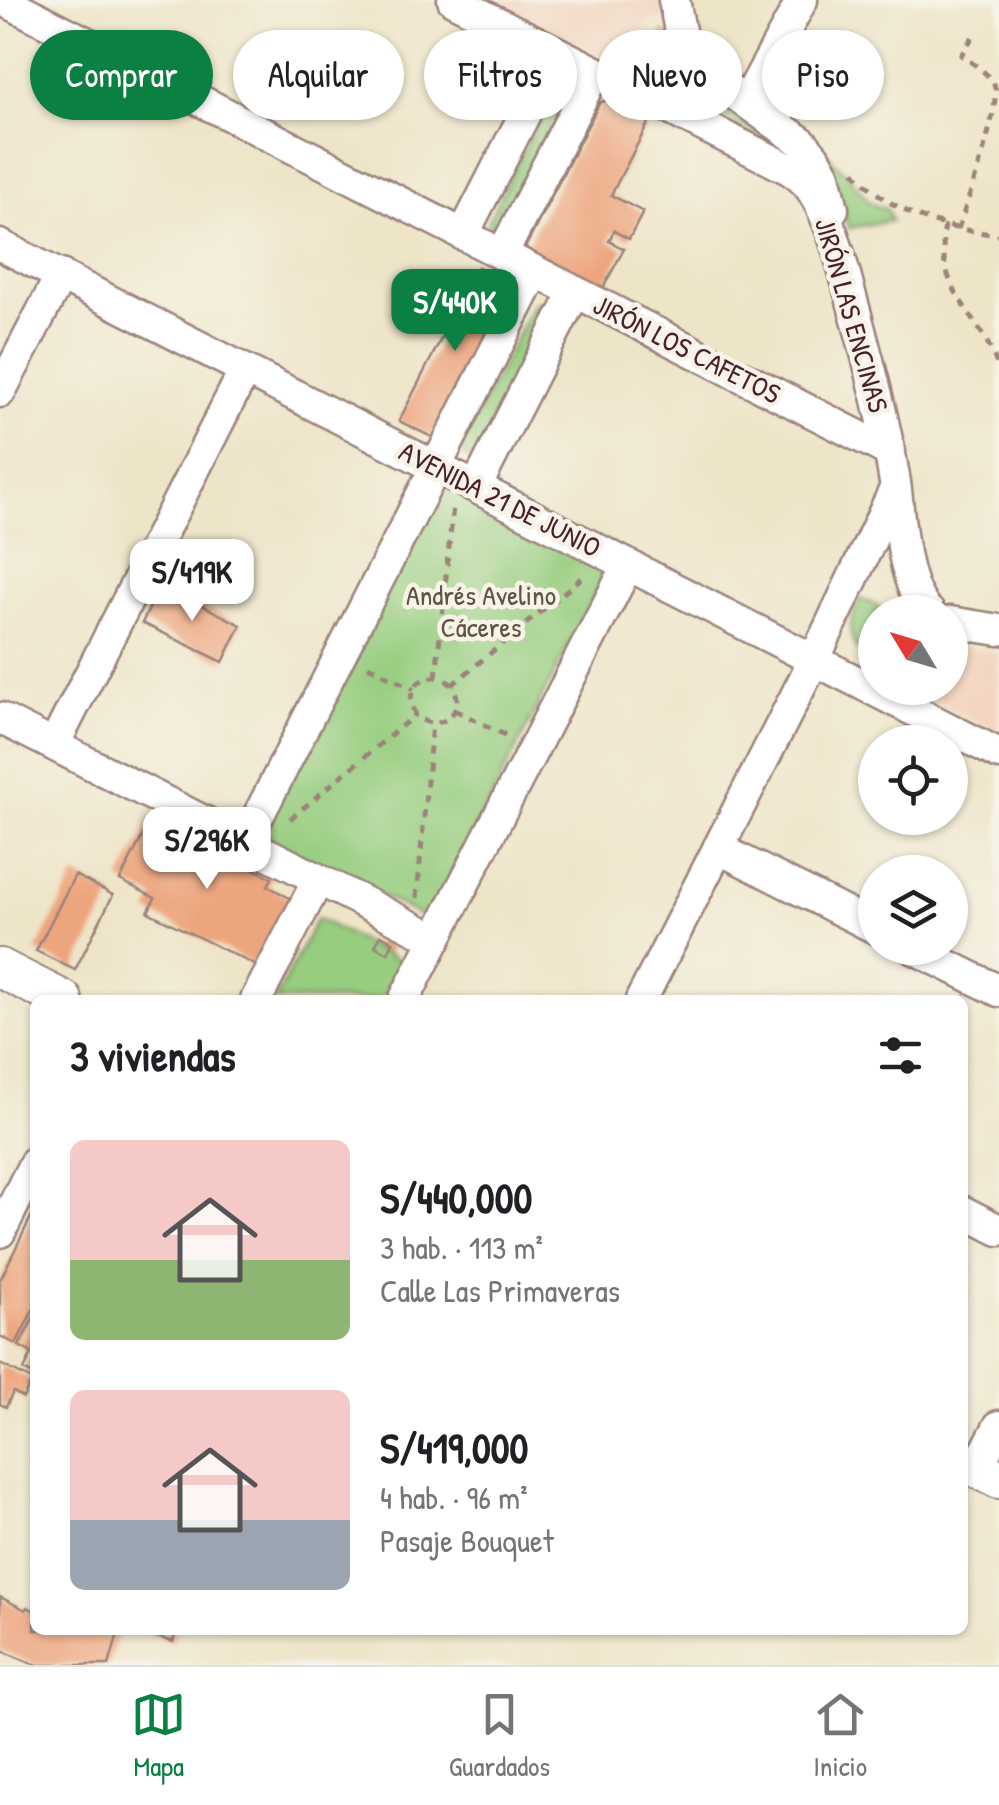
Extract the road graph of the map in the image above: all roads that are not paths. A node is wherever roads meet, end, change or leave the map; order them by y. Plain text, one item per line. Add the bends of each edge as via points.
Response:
1 (3, 0) edge
2 (452, 0) edge
3 (674, 0) edge
4 (802, 0) edge
5 (512, 30) edge
6 (577, 63) edge
7 (595, 72) junction
8 (748, 102) junction
9 (521, 120) edge
10 (463, 235) junction
11 (0, 244) edge
12 (502, 255) junction
13 (842, 262) junction
14 (535, 272) junction
15 (60, 276) junction
16 (575, 292) junction
17 (245, 370) junction
18 (0, 392) edge
19 (890, 452) junction
20 (436, 467) junction
21 (896, 488) junction
22 (465, 496) junction
23 (628, 565) junction
24 (915, 595) edge
25 (968, 625) edge
26 (999, 630) edge
27 (814, 660) junction
28 (0, 718) edge
29 (54, 745) junction
30 (999, 754) edge
31 (245, 842) junction
32 (718, 848) junction
33 (318, 880) junction
34 (858, 919) edge
35 (436, 940) junction
36 (946, 965) edge
37 (0, 968) edge
38 (999, 992) edge
39 (52, 995) edge
40 (259, 995) edge
41 (407, 995) edge
42 (643, 995) edge
43 (30, 1171) edge
44 (968, 1215) edge
45 (2, 1224) edge
46 (999, 1230) edge
47 (999, 1426) edge
48 (980, 1469) edge

1 - 10 street, JIRÓN LOS CAFETOS
2 - 5 street, JIRÓN LAS ENCINAS
3 - 8 street via 688,57
4 - 8 street
6 - 7 street, JIRÓN LAS ENCINAS
7 - 12 street
7 - 13 street, JIRÓN LAS ENCINAS via 800,176 818,200
8 - 13 street via 816,159
9 - 10 street
10 - 12 street, JIRÓN LOS CAFETOS
11 - 15 street, AVENIDA 21 DE JUNIO
12 - 14 street, JIRÓN LOS CAFETOS
13 - 19 street, JIRÓN LAS ENCINAS
14 - 16 street, JIRÓN LOS CAFETOS
14 - 20 street
15 - 17 street, AVENIDA 21 DE JUNIO
15 - 18 street
16 - 19 street, JIRÓN LOS CAFETOS
16 - 22 street
17 - 20 street, AVENIDA 21 DE JUNIO
17 - 29 street
19 - 21 street, JIRÓN LAS ENCINAS
20 - 22 street, AVENIDA 21 DE JUNIO
20 - 31 street
21 - 24 street, JIRÓN LAS ENCINAS
21 - 27 street
22 - 23 street, AVENIDA 21 DE JUNIO
23 - 27 street, AVENIDA 21 DE JUNIO
23 - 35 street
25 - 26 street
27 - 30 street, AVENIDA 21 DE JUNIO
27 - 32 street
28 - 29 street
29 - 31 street
31 - 33 street
32 - 34 street
32 - 42 street
33 - 35 street
33 - 40 street
35 - 41 street
36 - 38 street
37 - 39 street
43 - 45 street
44 - 46 street
47 - 48 street

